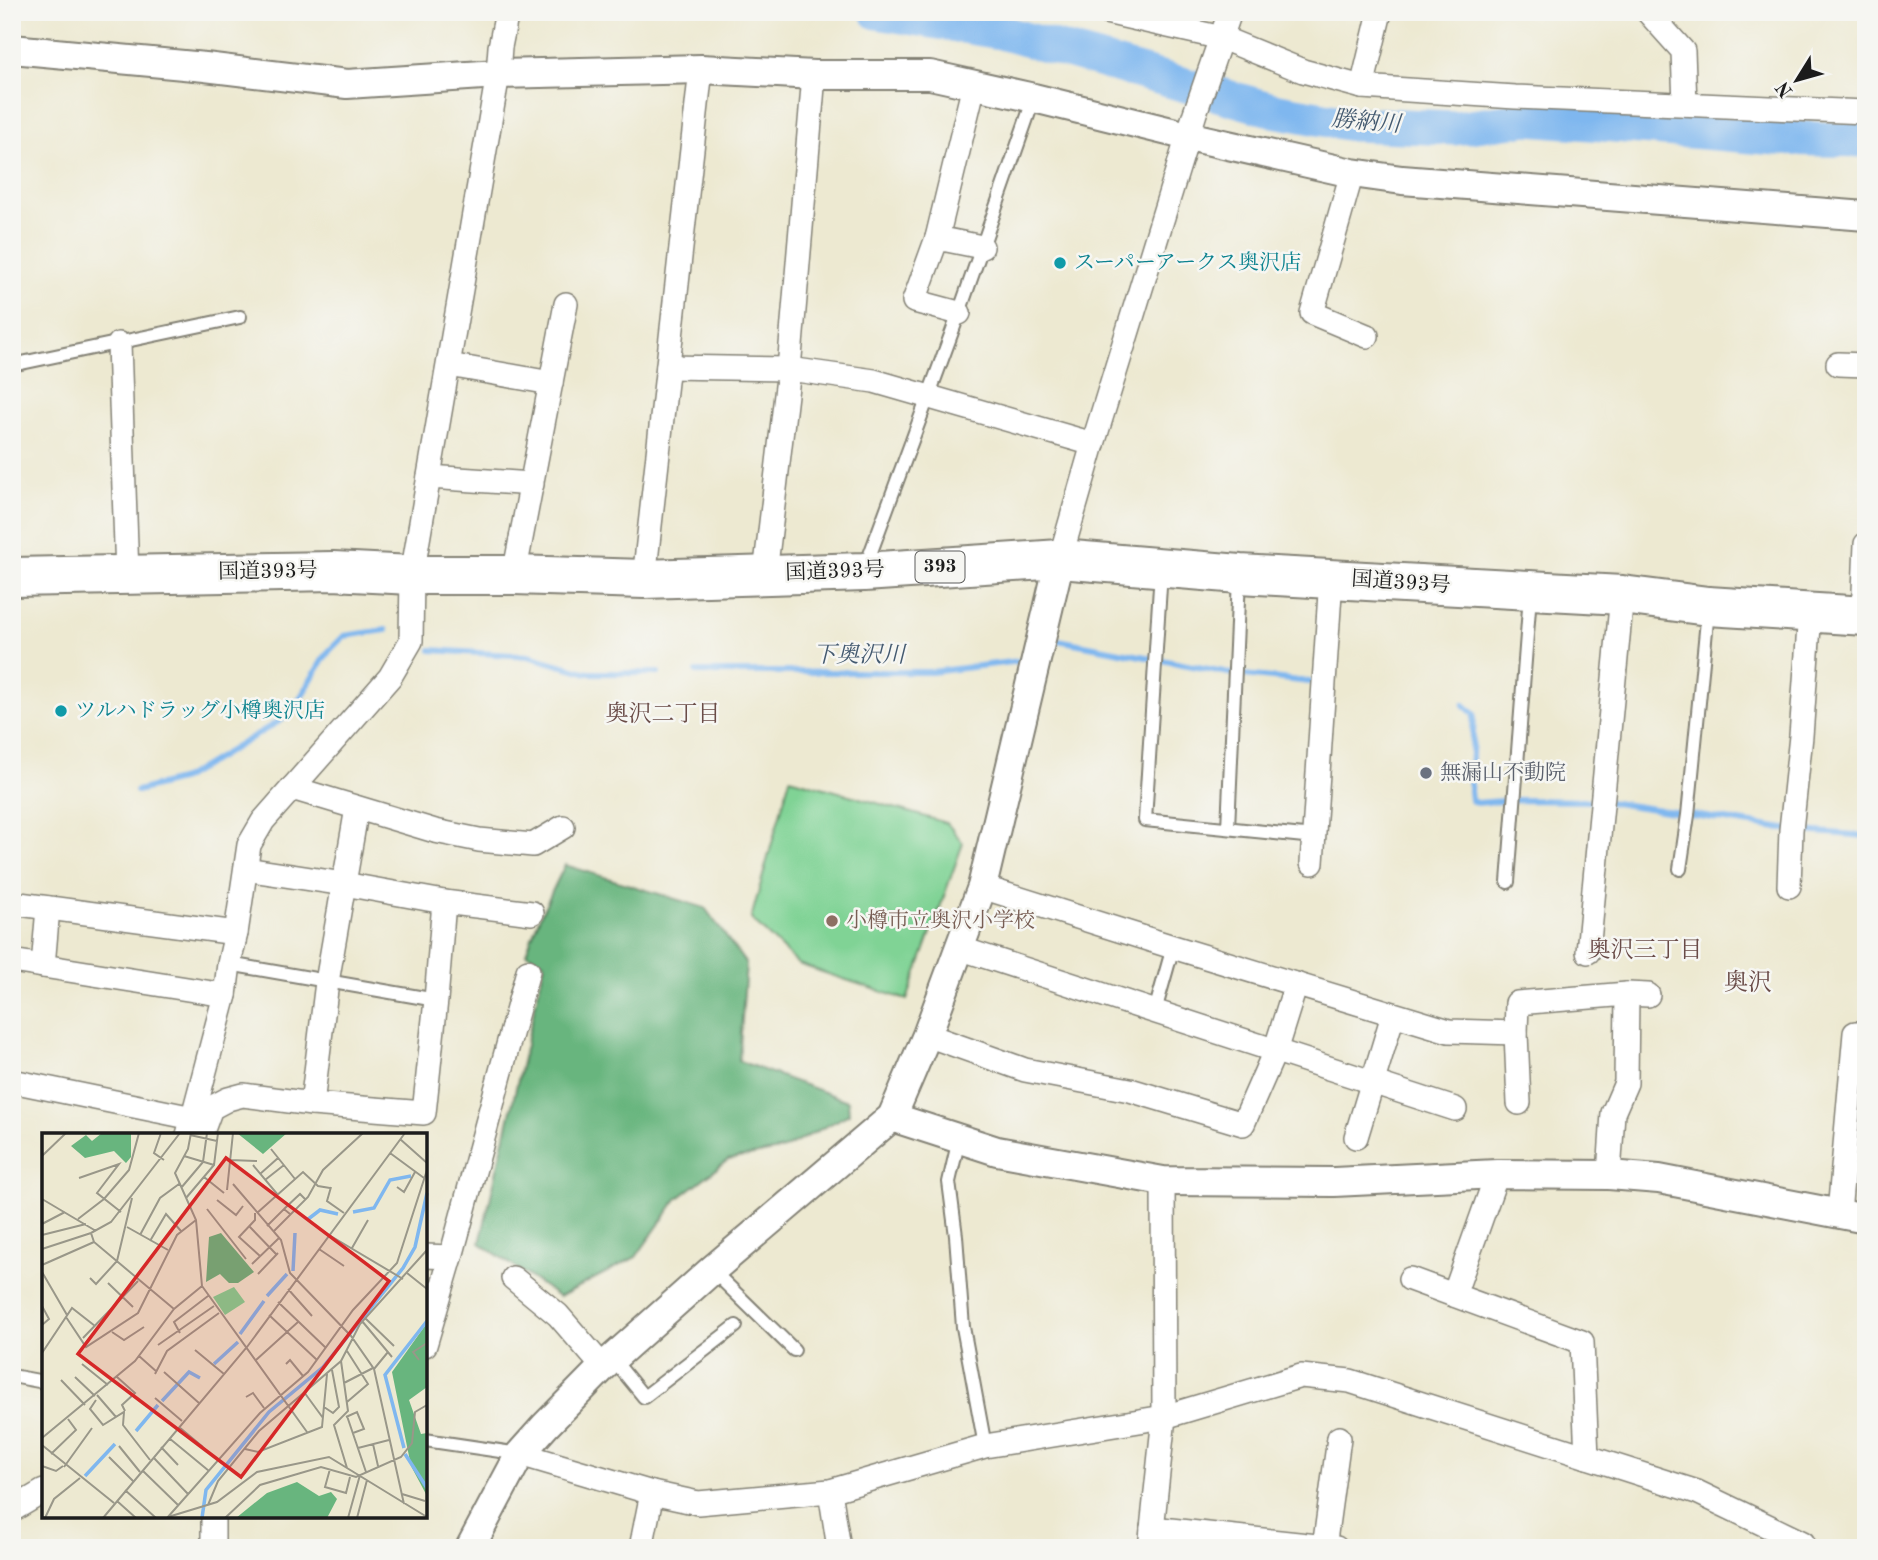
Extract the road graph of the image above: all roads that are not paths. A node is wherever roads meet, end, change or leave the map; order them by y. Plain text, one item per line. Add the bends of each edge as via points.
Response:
1 (507, 12) edge
2 (1106, 12) edge
3 (1230, 12) edge
4 (1380, 12) edge
5 (1648, 12) edge
6 (1220, 42) junction
7 (12, 49) edge
8 (499, 60) junction
9 (701, 69) junction
10 (814, 75) junction
11 (974, 85) junction
12 (1363, 86) junction
13 (1034, 98) junction
14 (1685, 104) junction
15 (1866, 112) edge
16 (1191, 124) junction
17 (1352, 173) junction
18 (1866, 216) edge
19 (937, 238) junction
20 (982, 247) junction
21 (566, 304) dead end
22 (959, 313) junction
23 (240, 317) dead end
24 (1367, 336) dead end
25 (119, 344) junction
26 (1838, 364) dead end
27 (12, 365) edge
28 (449, 365) junction
29 (1866, 365) edge
30 (668, 367) junction
31 (789, 369) junction
32 (551, 383) junction
33 (927, 397) junction
34 (1093, 444) junction
35 (429, 477) junction
36 (532, 484) junction
37 (1866, 544) edge
38 (1060, 559) junction
39 (1162, 568) junction
40 (864, 572) junction
41 (765, 574) junction
42 (1240, 574) junction
43 (127, 575) junction
44 (412, 575) junction
45 (514, 575) junction
46 (12, 577) edge
47 (1331, 578) junction
48 (644, 579) junction
49 (1531, 591) junction
50 (1622, 595) junction
51 (1708, 606) junction
52 (1810, 613) junction
53 (1864, 616) edge
54 (292, 788) junction
55 (357, 808) junction
56 (564, 827) dead end
57 (1228, 828) junction
58 (1314, 837) junction
59 (1312, 863) dead end
60 (246, 869) junction
61 (1680, 869) dead end
62 (1508, 882) dead end
63 (344, 884) junction
64 (1789, 886) dead end
65 (982, 887) junction
66 (444, 902) junction
67 (12, 903) edge
68 (48, 908) junction
69 (532, 913) dead end
70 (236, 933) junction
71 (1173, 947) junction
72 (959, 948) junction
73 (1588, 952) dead end
74 (12, 961) edge
75 (229, 964) junction
76 (43, 966) junction
77 (528, 971) dead end
78 (327, 982) junction
79 (1296, 984) junction
80 (225, 995) junction
81 (436, 1000) junction
82 (1155, 1012) junction
83 (1393, 1015) junction
84 (1516, 1033) junction
85 (927, 1035) junction
86 (1866, 1035) edge
87 (1275, 1051) junction
88 (12, 1081) edge
89 (1374, 1083) junction
90 (1519, 1103) dead end
91 (312, 1104) junction
92 (1455, 1109) dead end
93 (892, 1117) junction
94 (1857, 1124) edge
95 (194, 1129) edge
96 (1356, 1138) dead end
97 (959, 1139) junction
98 (1497, 1174) junction
99 (1609, 1175) junction
100 (1163, 1181) junction
101 (1853, 1216) edge
102 (427, 1256) edge
103 (451, 1257) junction
104 (712, 1270) junction
105 (513, 1278) dead end
106 (1410, 1279) dead end
107 (1454, 1295) junction
108 (736, 1326) dead end
109 (427, 1338) edge
110 (794, 1350) dead end
111 (608, 1363) junction
112 (12, 1376) edge
113 (42, 1381) edge
114 (1164, 1417) junction
115 (1339, 1438) dead end
116 (427, 1440) edge
117 (985, 1446) junction
118 (520, 1454) junction
119 (1587, 1457) junction
120 (830, 1491) junction
121 (42, 1492) edge
122 (652, 1493) junction
123 (12, 1510) edge
124 (213, 1518) edge
125 (1151, 1538) edge
126 (1328, 1547) edge
127 (213, 1548) edge
128 (470, 1548) edge
129 (641, 1548) edge
130 (839, 1548) edge
131 (1801, 1548) edge

1 - 8 street
2 - 6 street
3 - 6 street
4 - 12 street
5 - 14 street via 1683,51
6 - 12 street
6 - 16 street
7 - 8 street via 347,83
8 - 9 street
8 - 28 street
9 - 10 street
9 - 30 street
10 - 11 street via 930,75
10 - 31 street
11 - 13 street
11 - 19 street
12 - 14 street
13 - 16 street
13 - 20 lane
14 - 15 street
16 - 17 street
16 - 34 street
17 - 18 street
17 - 24 street via 1312,313
19 - 20 street
19 - 22 street via 914,301
20 - 22 lane
21 - 32 street
22 - 33 lane
23 - 25 lane
25 - 27 lane
25 - 43 street
26 - 29 street
28 - 32 street
28 - 35 street
30 - 31 street
30 - 48 street
31 - 33 street via 874,381
31 - 41 street
32 - 36 street
33 - 34 street
33 - 40 lane
34 - 38 street
35 - 36 street
35 - 44 street
36 - 45 street
37 - 53 street
38 - 39 highway, 国道393号 / 393
38 - 40 highway, 国道393号 / 393
38 - 65 street
39 - 42 highway, 国道393号 / 393
39 - 57 lane via 1146,820
40 - 41 highway, 国道393号 / 393
41 - 48 highway, 国道393号 / 393
42 - 47 highway, 国道393号 / 393
42 - 57 lane
43 - 44 highway, 国道393号 / 393 via 333,571
43 - 46 highway, 国道393号 / 393
44 - 45 highway, 国道393号 / 393
44 - 54 street via 411,640 390,677
45 - 48 highway, 国道393号 / 393
47 - 49 highway, 国道393号 / 393
47 - 58 street
49 - 50 highway, 国道393号 / 393
49 - 62 lane
50 - 51 highway, 国道393号 / 393
50 - 73 street
51 - 52 highway, 国道393号 / 393
51 - 61 lane
52 - 53 highway, 国道393号 / 393
52 - 64 street
54 - 55 street
54 - 60 street via 249,845
55 - 56 street via 479,840 534,845
55 - 63 street
57 - 58 lane
58 - 59 street
60 - 63 street
60 - 70 street
63 - 66 street
63 - 78 street
65 - 71 street
65 - 72 street
66 - 69 street
66 - 81 street
67 - 68 street
68 - 70 street
68 - 76 street
70 - 75 street
71 - 79 street
71 - 82 lane
72 - 82 street
72 - 85 street
74 - 76 street
75 - 78 lane
75 - 80 street
76 - 80 street
77 - 103 street
78 - 81 lane
78 - 91 street
79 - 83 street
79 - 87 street
80 - 95 street
81 - 91 street via 424,1113
82 - 87 street
83 - 84 street via 1449,1031
83 - 89 street
84 - 90 street
84 - 99 street via 1517,1003 1637,994 1626,1083 1613,1113
85 - 87 street via 1025,1070 1130,1090 1243,1124
85 - 93 street
86 - 94 street via 1856,1033
87 - 89 street
88 - 95 street
89 - 92 street
89 - 96 street
91 - 95 street via 243,1096 228,1099 211,1108
93 - 97 street
93 - 104 street
94 - 101 street
97 - 100 street via 997,1151
97 - 117 lane via 949,1182 963,1327
98 - 99 street
98 - 100 street via 1334,1182
98 - 107 street
99 - 101 street via 1659,1179
100 - 114 street
102 - 103 street
103 - 109 street
104 - 110 lane
104 - 111 street
105 - 111 street
106 - 107 street
107 - 119 street via 1582,1342
108 - 111 lane via 644,1396
111 - 118 street
112 - 113 lane
114 - 117 street
114 - 119 street via 1301,1376 1350,1381
114 - 125 street
115 - 126 street
116 - 118 lane
117 - 120 street
118 - 122 street
118 - 128 street
119 - 131 street via 1697,1492 1803,1543
120 - 122 street via 698,1503
120 - 130 street
121 - 123 street
122 - 129 street
124 - 127 street
125 - 126 street

